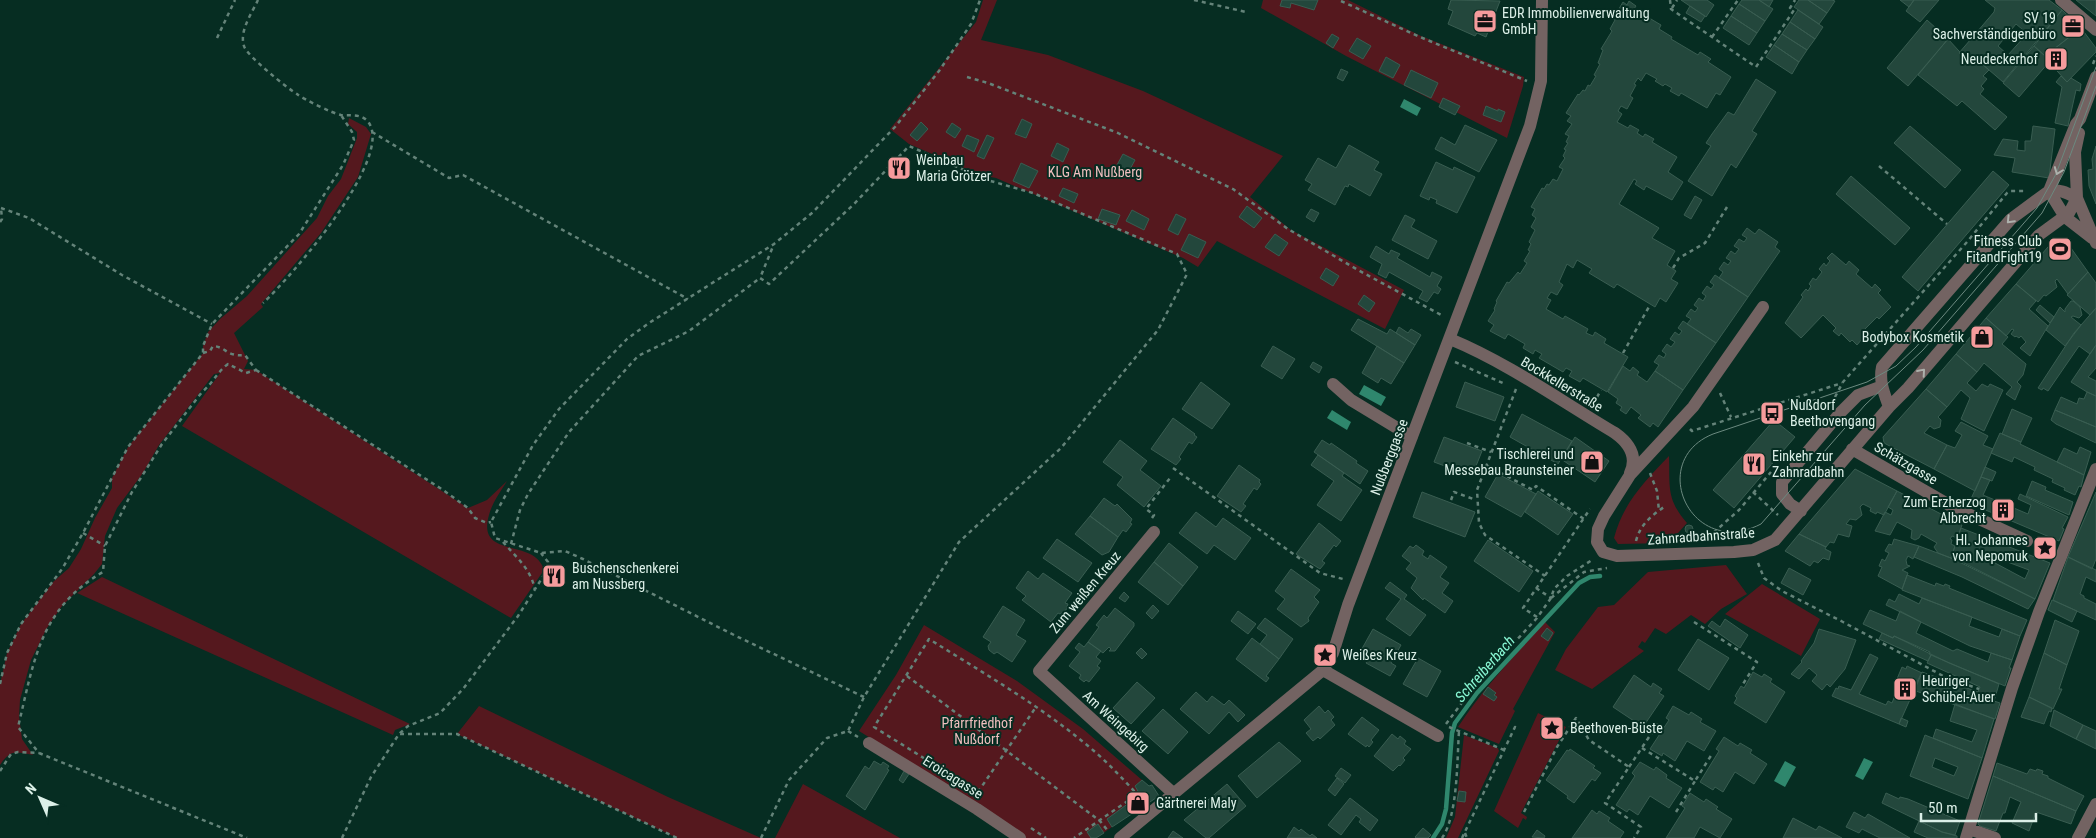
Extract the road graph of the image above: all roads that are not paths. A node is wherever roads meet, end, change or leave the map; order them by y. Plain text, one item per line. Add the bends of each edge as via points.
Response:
1 (1542, 0) edge
2 (2061, 0) edge
3 (2096, 30) edge
4 (2094, 71) edge
5 (2080, 119) junction
6 (2049, 191) junction
7 (2077, 198) junction
8 (2065, 217) junction
9 (2094, 241) edge
10 (1763, 307) dead end
11 (1450, 339) junction
12 (1332, 384) dead end
13 (1882, 386) junction
14 (1889, 407) junction
15 (1412, 437) junction
16 (1852, 449) junction
17 (2096, 469) edge
18 (1630, 474) junction
19 (1801, 511) junction
20 (1154, 532) road end
21 (2027, 542) dead end
22 (1323, 670) junction
23 (1039, 671) joint
24 (1442, 730) road end
25 (869, 743) dead end
26 (1174, 794) junction
27 (2096, 804) edge
28 (1968, 833) edge
29 (1115, 835) edge
30 (1020, 838) edge
31 (1995, 838) edge
32 (2078, 838) edge

1 - 11 street, Nußberggasse via 1542,81 1537,101
2 - 3 street
4 - 5 street
5 -> 6 street
5 - 7 street via 2075,152
6 - 7 street via 2066,192
6 - 8 street
6 -> 13 street via 2011,219 1891,355 1882,367
7 - 8 street
7 - 9 street
8 - 9 street
14 -> 8 street, Zahnradbahnstraße via 2039,235
10 - 18 street via 1683,420
11 - 15 street, Nußberggasse
11 - 18 street, Bockkellerstraße via 1471,347 1536,384 1615,433 1624,440 1633,455
12 - 15 street via 1351,400
13 - 14 street
13 - 19 street via 1858,395 1840,412 1782,482 1782,494
14 - 16 street, Zahnradbahnstraße
15 - 22 street, Nußberggasse via 1333,653
16 - 19 street, Zahnradbahnstraße
16 - 21 street, Schätzgasse via 1951,506
17 - 28 street via 2015,680
18 - 19 street, Zahnradbahnstraße via 1598,529 1597,542 1603,552 1610,555 1753,550 1775,540
20 - 23 street, Zum weißen Kreuz
22 - 24 street
22 - 26 street, Nußberggasse
23 - 26 street, Am Weingebirg
25 - 30 street, Eroicagasse
26 - 29 street, Nußberggasse
27 - 32 street
28 - 31 street

